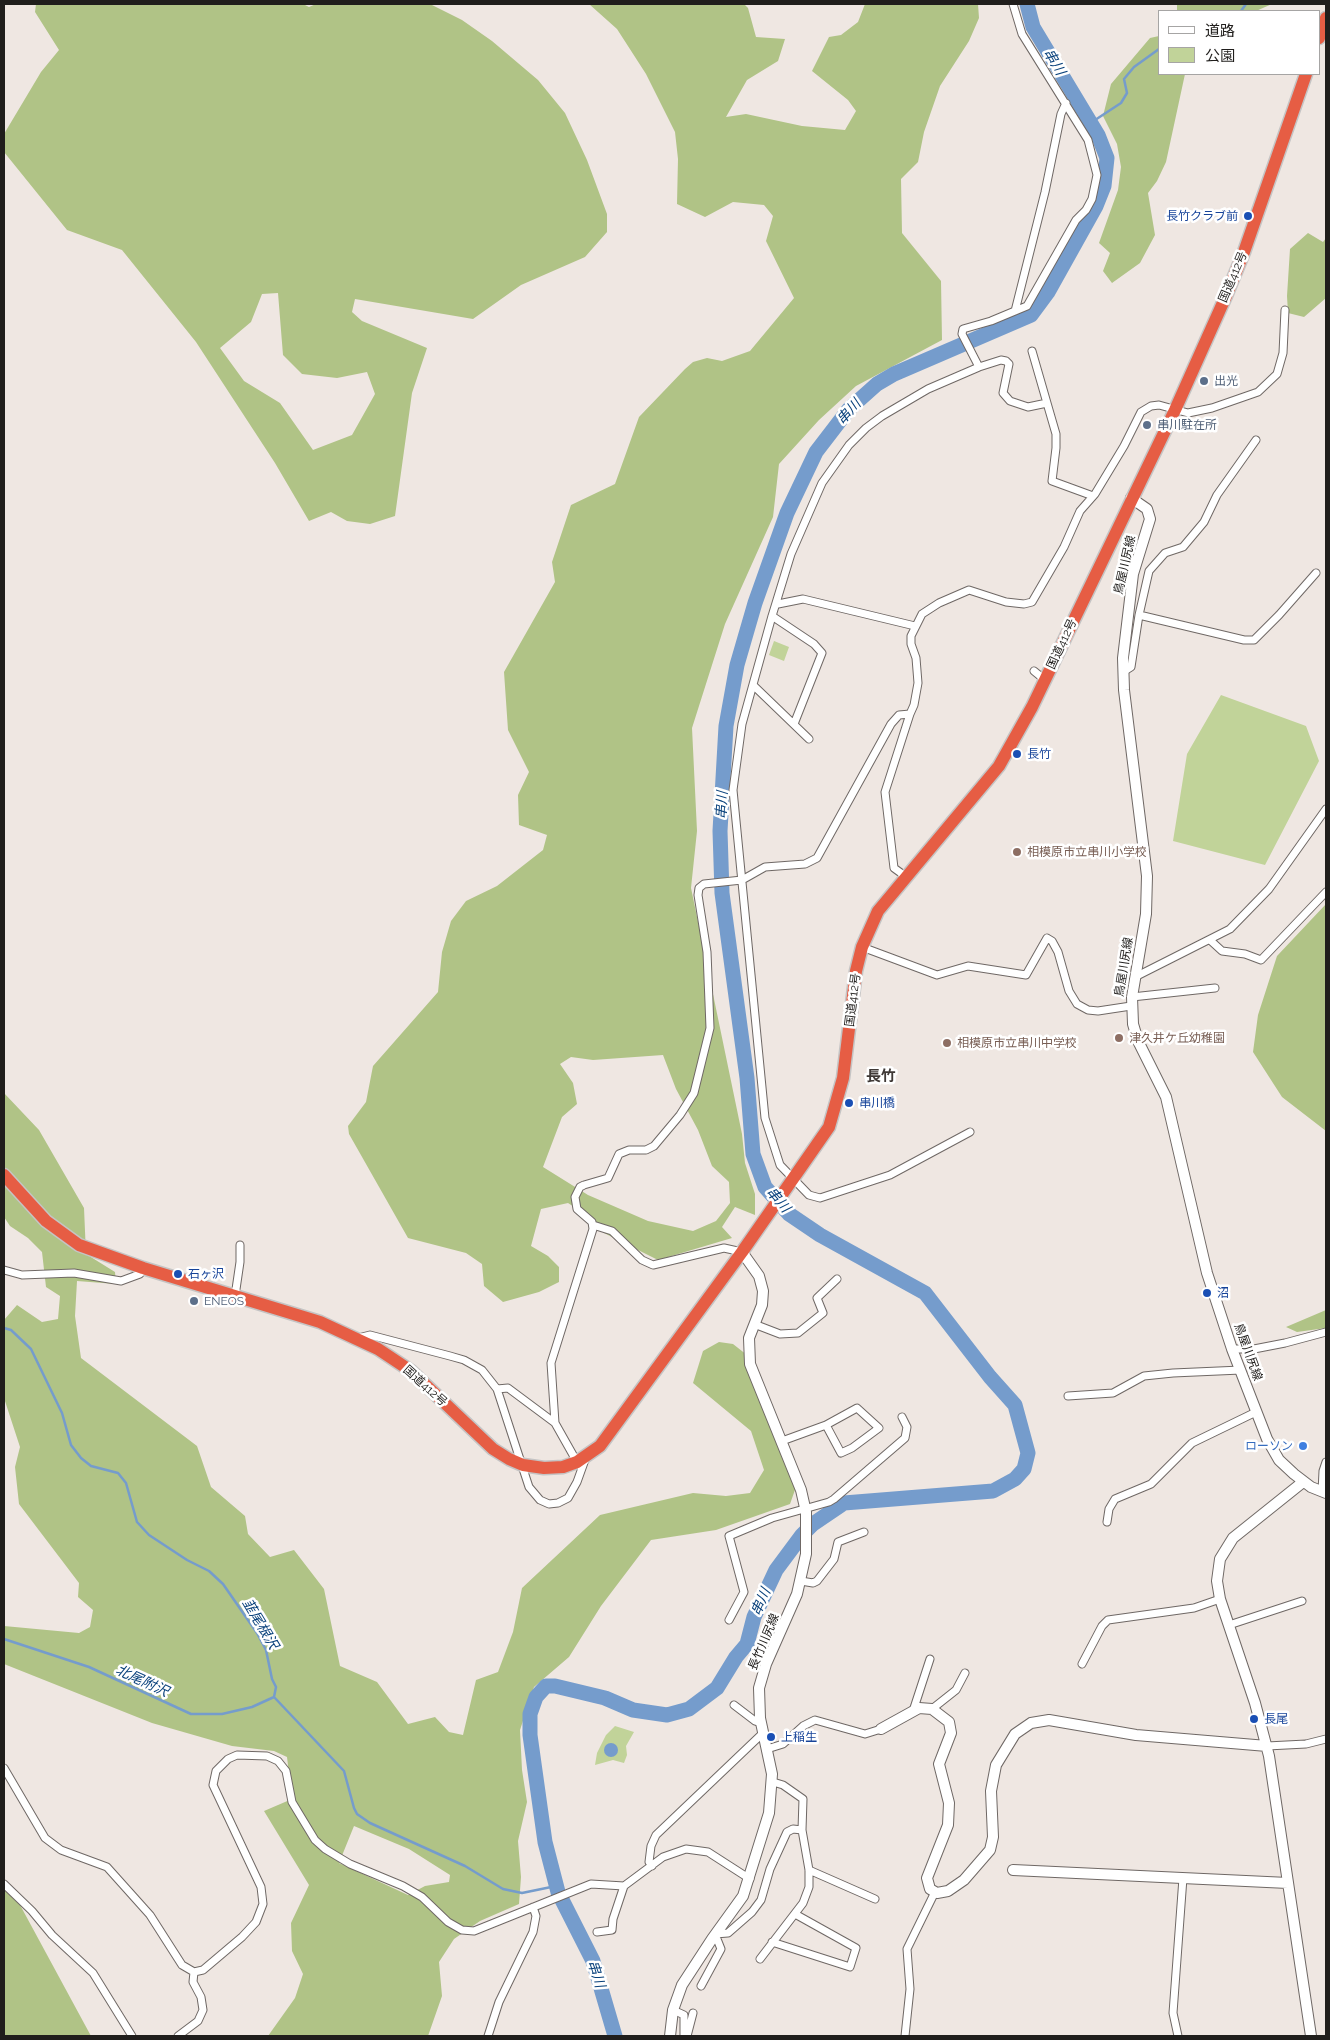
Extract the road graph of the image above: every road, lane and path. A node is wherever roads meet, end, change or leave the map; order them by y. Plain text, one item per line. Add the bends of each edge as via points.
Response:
1 (1013, 4) edge
2 (1326, 18) edge
3 (1320, 35) edge
4 (1306, 75) edge
5 (1066, 103) junction
6 (1285, 310) dead end
7 (1015, 311) junction
8 (1032, 351) dead end
9 (978, 365) junction
10 (1047, 403) junction
11 (1175, 410) junction
12 (1256, 440) dead end
13 (1093, 496) junction
14 (1131, 498) junction
15 (1316, 573) dead end
16 (778, 604) junction
17 (1138, 615) junction
18 (772, 616) junction
19 (915, 626) junction
20 (1034, 671) dead end
21 (1123, 672) junction
22 (1045, 680) junction
23 (754, 686) junction
24 (910, 714) junction
25 (794, 724) junction
26 (809, 739) dead end
27 (1326, 810) edge
28 (905, 876) junction
29 (740, 880) junction
30 (1326, 892) edge
31 (1210, 940) junction
32 (862, 947) junction
33 (1135, 977) junction
34 (1215, 988) dead end
35 (1131, 1002) junction
36 (970, 1132) dead end
37 (4, 1175) edge
38 (790, 1183) junction
39 (593, 1225) junction
40 (240, 1245) dead end
41 (742, 1252) junction
42 (142, 1268) junction
43 (4, 1270) edge
44 (837, 1279) dead end
45 (235, 1296) junction
46 (754, 1324) junction
47 (1326, 1332) edge
48 (358, 1338) junction
49 (1232, 1349) junction
50 (1241, 1370) junction
51 (497, 1389) junction
52 (1068, 1396) dead end
53 (1256, 1412) junction
54 (902, 1417) dead end
55 (555, 1423) junction
56 (826, 1425) junction
57 (782, 1441) junction
58 (582, 1459) junction
59 (1326, 1462) edge
60 (523, 1465) junction
61 (1303, 1482) junction
62 (1324, 1493) edge
63 (805, 1510) junction
64 (1107, 1522) dead end
65 (864, 1532) dead end
66 (802, 1577) junction
67 (1220, 1599) junction
68 (1302, 1601) dead end
69 (729, 1620) dead end
70 (1229, 1625) junction
71 (930, 1660) dead end
72 (1082, 1664) dead end
73 (966, 1673) dead end
74 (734, 1705) dead end
75 (932, 1709) junction
76 (913, 1711) junction
77 (762, 1728) junction
78 (881, 1729) joint
79 (1326, 1739) edge
80 (1267, 1746) junction
81 (767, 1749) junction
82 (4, 1768) edge
83 (773, 1782) junction
84 (802, 1830) junction
85 (652, 1866) junction
86 (809, 1870) junction
87 (1013, 1870) dead end
88 (1183, 1878) junction
89 (750, 1879) junction
90 (1288, 1883) junction
91 (4, 1884) edge
92 (624, 1886) junction
93 (935, 1892) junction
94 (874, 1899) dead end
95 (534, 1907) junction
96 (795, 1914) junction
97 (597, 1932) dead end
98 (716, 1934) junction
99 (772, 1942) junction
100 (760, 1958) dead end
101 (194, 1972) junction
102 (701, 1986) dead end
103 (673, 2010) junction
104 (693, 2013) dead end
105 (132, 2036) edge
106 (178, 2036) edge
107 (488, 2036) edge
108 (670, 2036) edge
109 (684, 2036) edge
110 (688, 2036) edge
111 (905, 2036) edge
112 (1178, 2036) edge
113 (1311, 2036) edge

1 - 5 street via 1022,34
2 - 3 highway
4 - 11 highway, 国道412号 via 1244,252
5 - 7 street
5 - 7 street via 1094,155 1097,175 1094,191 1086,210 1076,220 1026,306
6 - 11 street via 1284,353 1277,374 1258,392 1204,410 1188,413
7 - 9 street via 963,329 962,334
8 - 10 street
9 - 10 street via 1006,361 1009,364 1003,393 1010,402 1028,406
9 - 16 street via 882,416 849,444 822,483 810,508 791,554
10 - 13 street via 1056,434 1052,481
11 - 13 street via 1159,405 1141,412
11 - 14 highway, 国道412号
12 - 17 street via 1217,495 1204,522 1183,547 1165,553 1149,571
13 - 19 street via 1080,511 1064,547 1032,602 1006,602 969,590 922,614
14 - 21 main road, 鳥屋川尻線 via 1147,509 1150,519 1133,574
14 - 22 highway, 国道412号
15 - 17 street via 1254,640
16 - 18 street
16 - 19 street via 803,599
17 - 21 street via 1131,667
18 - 23 street
18 - 25 street via 822,653
19 - 24 street via 911,644 918,683
20 - 22 street
21 - 33 main road, 鳥屋川尻線 via 1147,876 1146,914
22 - 28 highway, 国道412号 via 1000,766
23 - 25 street
23 - 29 street via 742,724 733,790
24 - 28 street via 885,792 894,868
24 - 29 street via 900,715 891,724 816,858 805,864 765,867
25 - 26 street
27 - 31 street via 1269,889 1230,929
28 - 32 highway, 国道412号 via 878,911
29 - 38 street via 767,1130
29 - 39 street via 704,884 698,892 707,952 710,1028 694,1093 654,1146 619,1154 608,1178 580,1187 574,1203
30 - 31 street via 1261,960 1222,951
31 - 33 street
32 - 35 street via 937,975 968,966 1026,975 1048,938 1058,952 1069,992 1077,1004 1098,1011
32 - 38 highway, 国道412号 via 838,1102 824,1137
33 - 35 main road, 鳥屋川尻線
34 - 35 street
35 - 49 main road, 鳥屋川尻線 via 1138,1041 1166,1097 1207,1273
36 - 38 street via 890,1175 820,1198
37 - 42 highway, 国道412号 via 46,1221 67,1238
38 - 41 highway, 国道412号
39 - 41 street via 612,1231 642,1260 653,1265 724,1248
39 - 55 street via 551,1363
40 - 45 street
41 - 46 main road, 長竹川尻線 via 763,1287 762,1306
41 - 58 highway, 国道412号 via 614,1431
42 - 43 street via 140,1274 121,1281 74,1273 22,1275
42 - 45 highway, 国道412号
44 - 46 street via 817,1298 823,1313 798,1333 780,1334
45 - 48 highway, 国道412号 via 320,1322
46 - 57 main road, 長竹川尻線 via 748,1341 750,1364
47 - 49 street via 1262,1348
48 - 51 street via 370,1335 464,1360 482,1370
48 - 60 highway, 国道412号 via 411,1370 493,1449
49 - 50 main road, 鳥屋川尻線
50 - 52 street via 1144,1376 1118,1392
50 - 53 main road, 鳥屋川尻線
51 - 55 street via 508,1388
51 - 60 street
53 - 61 main road, 鳥屋川尻線 via 1277,1457
53 - 64 street via 1192,1442 1150,1484 1115,1499
54 - 63 street via 907,1427 905,1438 834,1499
55 - 58 street
56 - 56 street via 857,1408 878,1428 840,1453
56 - 57 street
57 - 63 main road, 長竹川尻線 via 797,1478
58 - 60 highway, 国道412号 via 563,1467
58 - 60 street via 578,1482 568,1498 558,1503 548,1504 534,1495
59 - 62 street
61 - 62 main road, 鳥屋川尻線
61 - 67 main road via 1228,1544 1218,1567
63 - 66 main road, 長竹川尻線 via 807,1542
63 - 69 street via 772,1518 729,1536 744,1592
65 - 66 street via 838,1542 834,1559 817,1581 813,1583
66 - 77 main road, 長竹川尻線 via 760,1683 758,1701
67 - 70 main road
67 - 72 street via 1194,1608 1108,1620
68 - 70 street
70 - 80 main road
71 - 76 street
73 - 75 street via 956,1690
74 - 77 street
75 - 76 main road
75 - 93 main road via 949,1722 951,1733 939,1764 949,1803 948,1825 927,1878 930,1889
76 - 78 main road
77 - 81 main road, 長竹川尻線
77 - 85 street via 656,1835 651,1846 649,1862
78 - 81 street via 865,1734 815,1720 782,1744
79 - 80 street via 1306,1744
80 - 90 main road
80 - 93 main road via 1136,1735 1049,1720 1031,1724 1015,1734 996,1766 991,1791 993,1837 990,1850 964,1880 948,1891
81 - 83 main road, 長竹川尻線
82 - 101 street via 45,1838 60,1850 107,1867 150,1916 182,1965
83 - 84 street via 803,1799
83 - 89 main road, 長竹川尻線 via 769,1813
84 - 86 street
84 - 98 street via 787,1832 770,1869 761,1900 752,1912 728,1933
85 - 89 street via 670,1853 692,1848 708,1852
85 - 92 street
86 - 94 street
86 - 96 street via 809,1887
87 - 88 main road
88 - 90 main road
88 - 112 street via 1173,2013
89 - 98 main road, 長竹川尻線 via 738,1906
90 - 113 main road
91 - 105 street via 93,1973
92 - 95 street via 598,1883
92 - 97 street via 612,1930
93 - 111 street via 907,1949 910,1990
95 - 101 street via 474,1931 455,1926 422,1897 324,1849 292,1802 286,1770 278,1761 267,1756 237,1755 216,1771 213,1786 261,1887 263,1904 256,1922 242,1937 202,1970
95 - 107 street via 533,1932 499,2002
96 - 99 street
96 - 99 street via 856,1948 850,1967
98 - 102 street via 722,1949
98 - 103 main road, 長竹川尻線 via 687,1977
99 - 100 street
101 - 106 street via 193,1982 203,2010 198,2021
103 - 108 main road, 長竹川尻線
103 - 109 street via 684,2014
104 - 110 street

